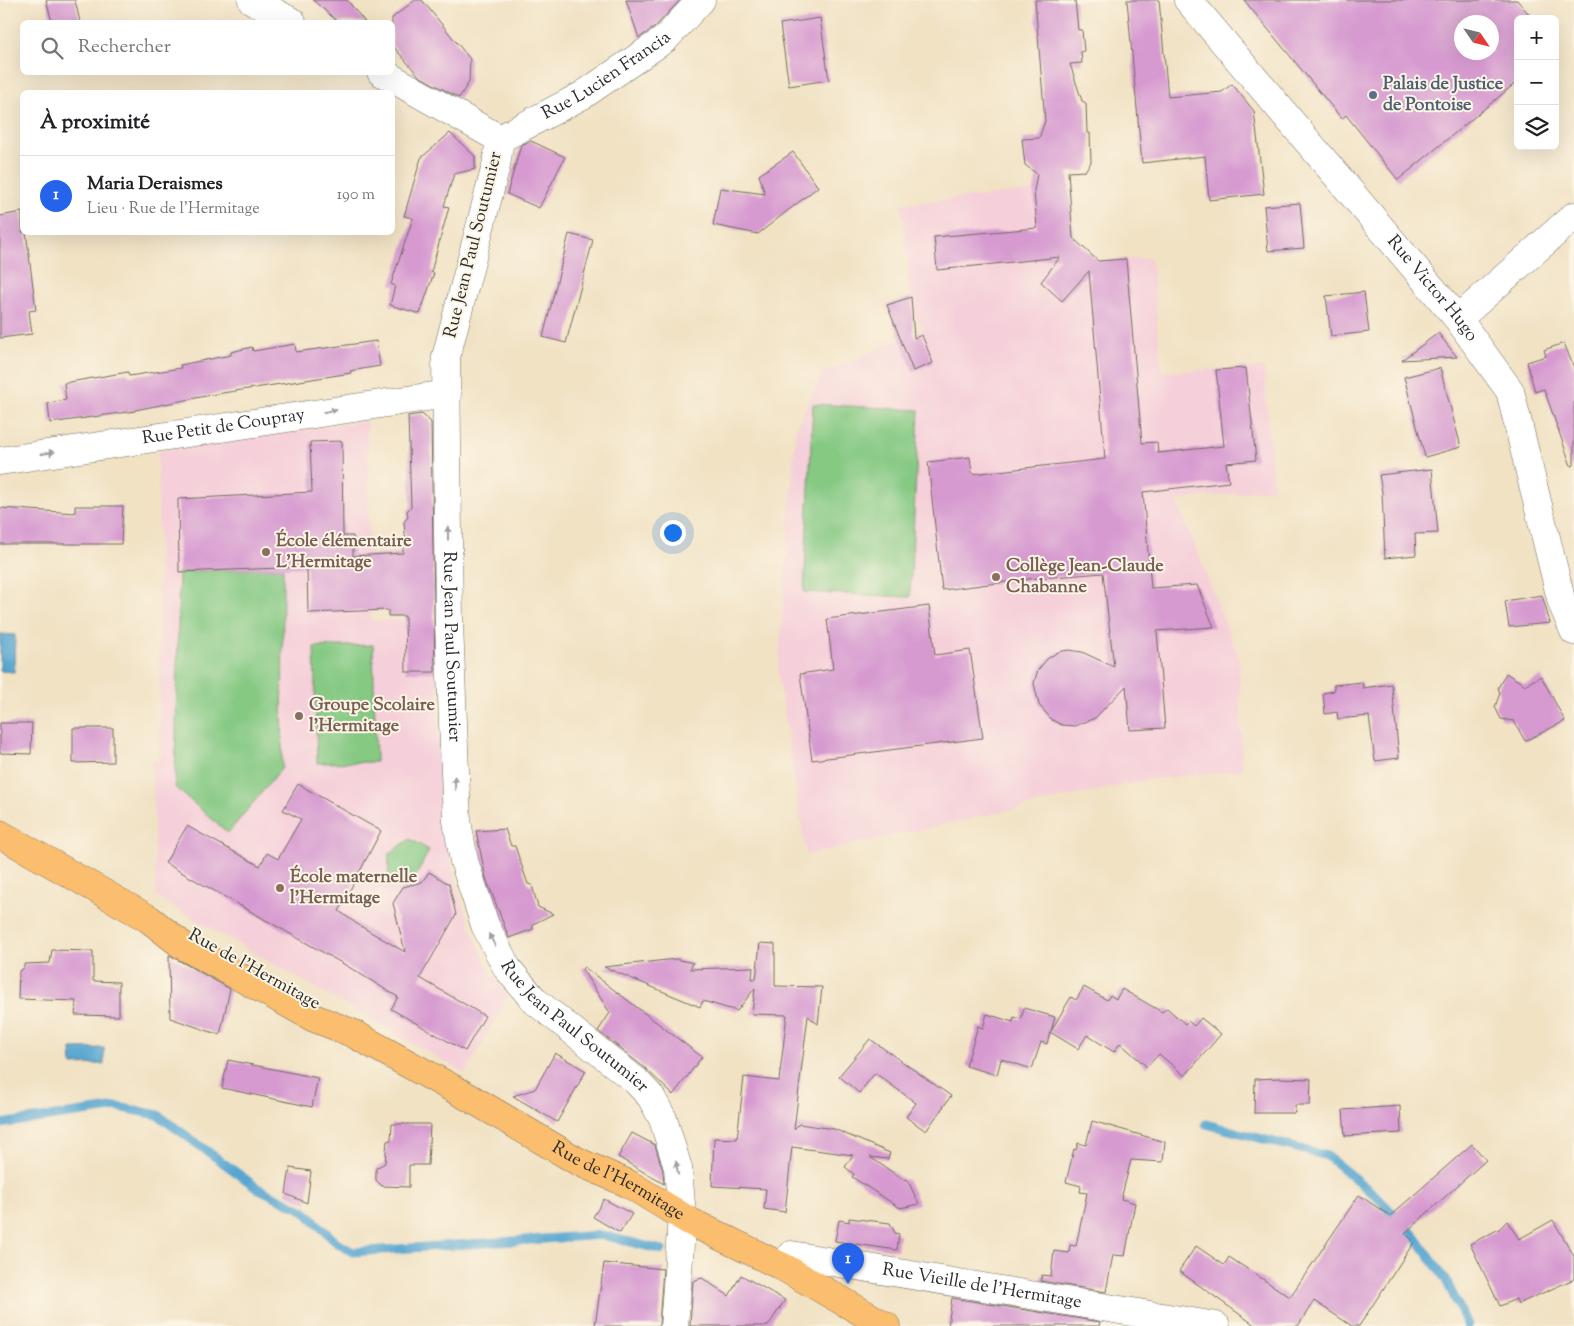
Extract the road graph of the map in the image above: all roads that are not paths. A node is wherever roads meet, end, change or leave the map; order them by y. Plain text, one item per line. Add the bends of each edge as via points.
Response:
1 (252, 0) edge
2 (701, 0) edge
3 (1188, 0) edge
4 (288, 20) edge
5 (387, 75) edge
6 (500, 139) junction
7 (1574, 216) edge
8 (1458, 319) junction
9 (447, 394) junction
10 (0, 461) edge
11 (1574, 631) edge
12 (0, 834) edge
13 (682, 1217) junction
14 (783, 1268) junction
15 (674, 1326) edge
16 (886, 1326) edge
17 (1216, 1326) edge

1 - 4 street
2 - 6 street, Rue Lucien Francia via 665,39 583,95
3 - 8 street, Rue Victor Hugo
5 - 6 street, Rue Jean Paul Soutumier
6 - 9 street, Rue Jean Paul Soutumier via 496,166 446,357
7 - 8 street
8 - 11 street, Rue Victor Hugo via 1510,391 1562,603
10 -> 9 street, Rue Petit de Coupray
13 -> 9 street, Rue Jean Paul Soutumier via 678,1168 670,1137 651,1097 636,1081 534,1001 507,968 485,926 464,861 457,821 449,624
12 - 13 main road, Rue de l'Hermitage via 149,919 190,949 314,1018 352,1033 579,1162 629,1184
13 - 14 main road, Rue de l'Hermitage
13 - 15 street, Rue Jean Paul Soutumier
14 - 16 main road, Rue de l'Hermitage
14 - 17 street, Rue Vieille de l'Hermitage via 790,1255

